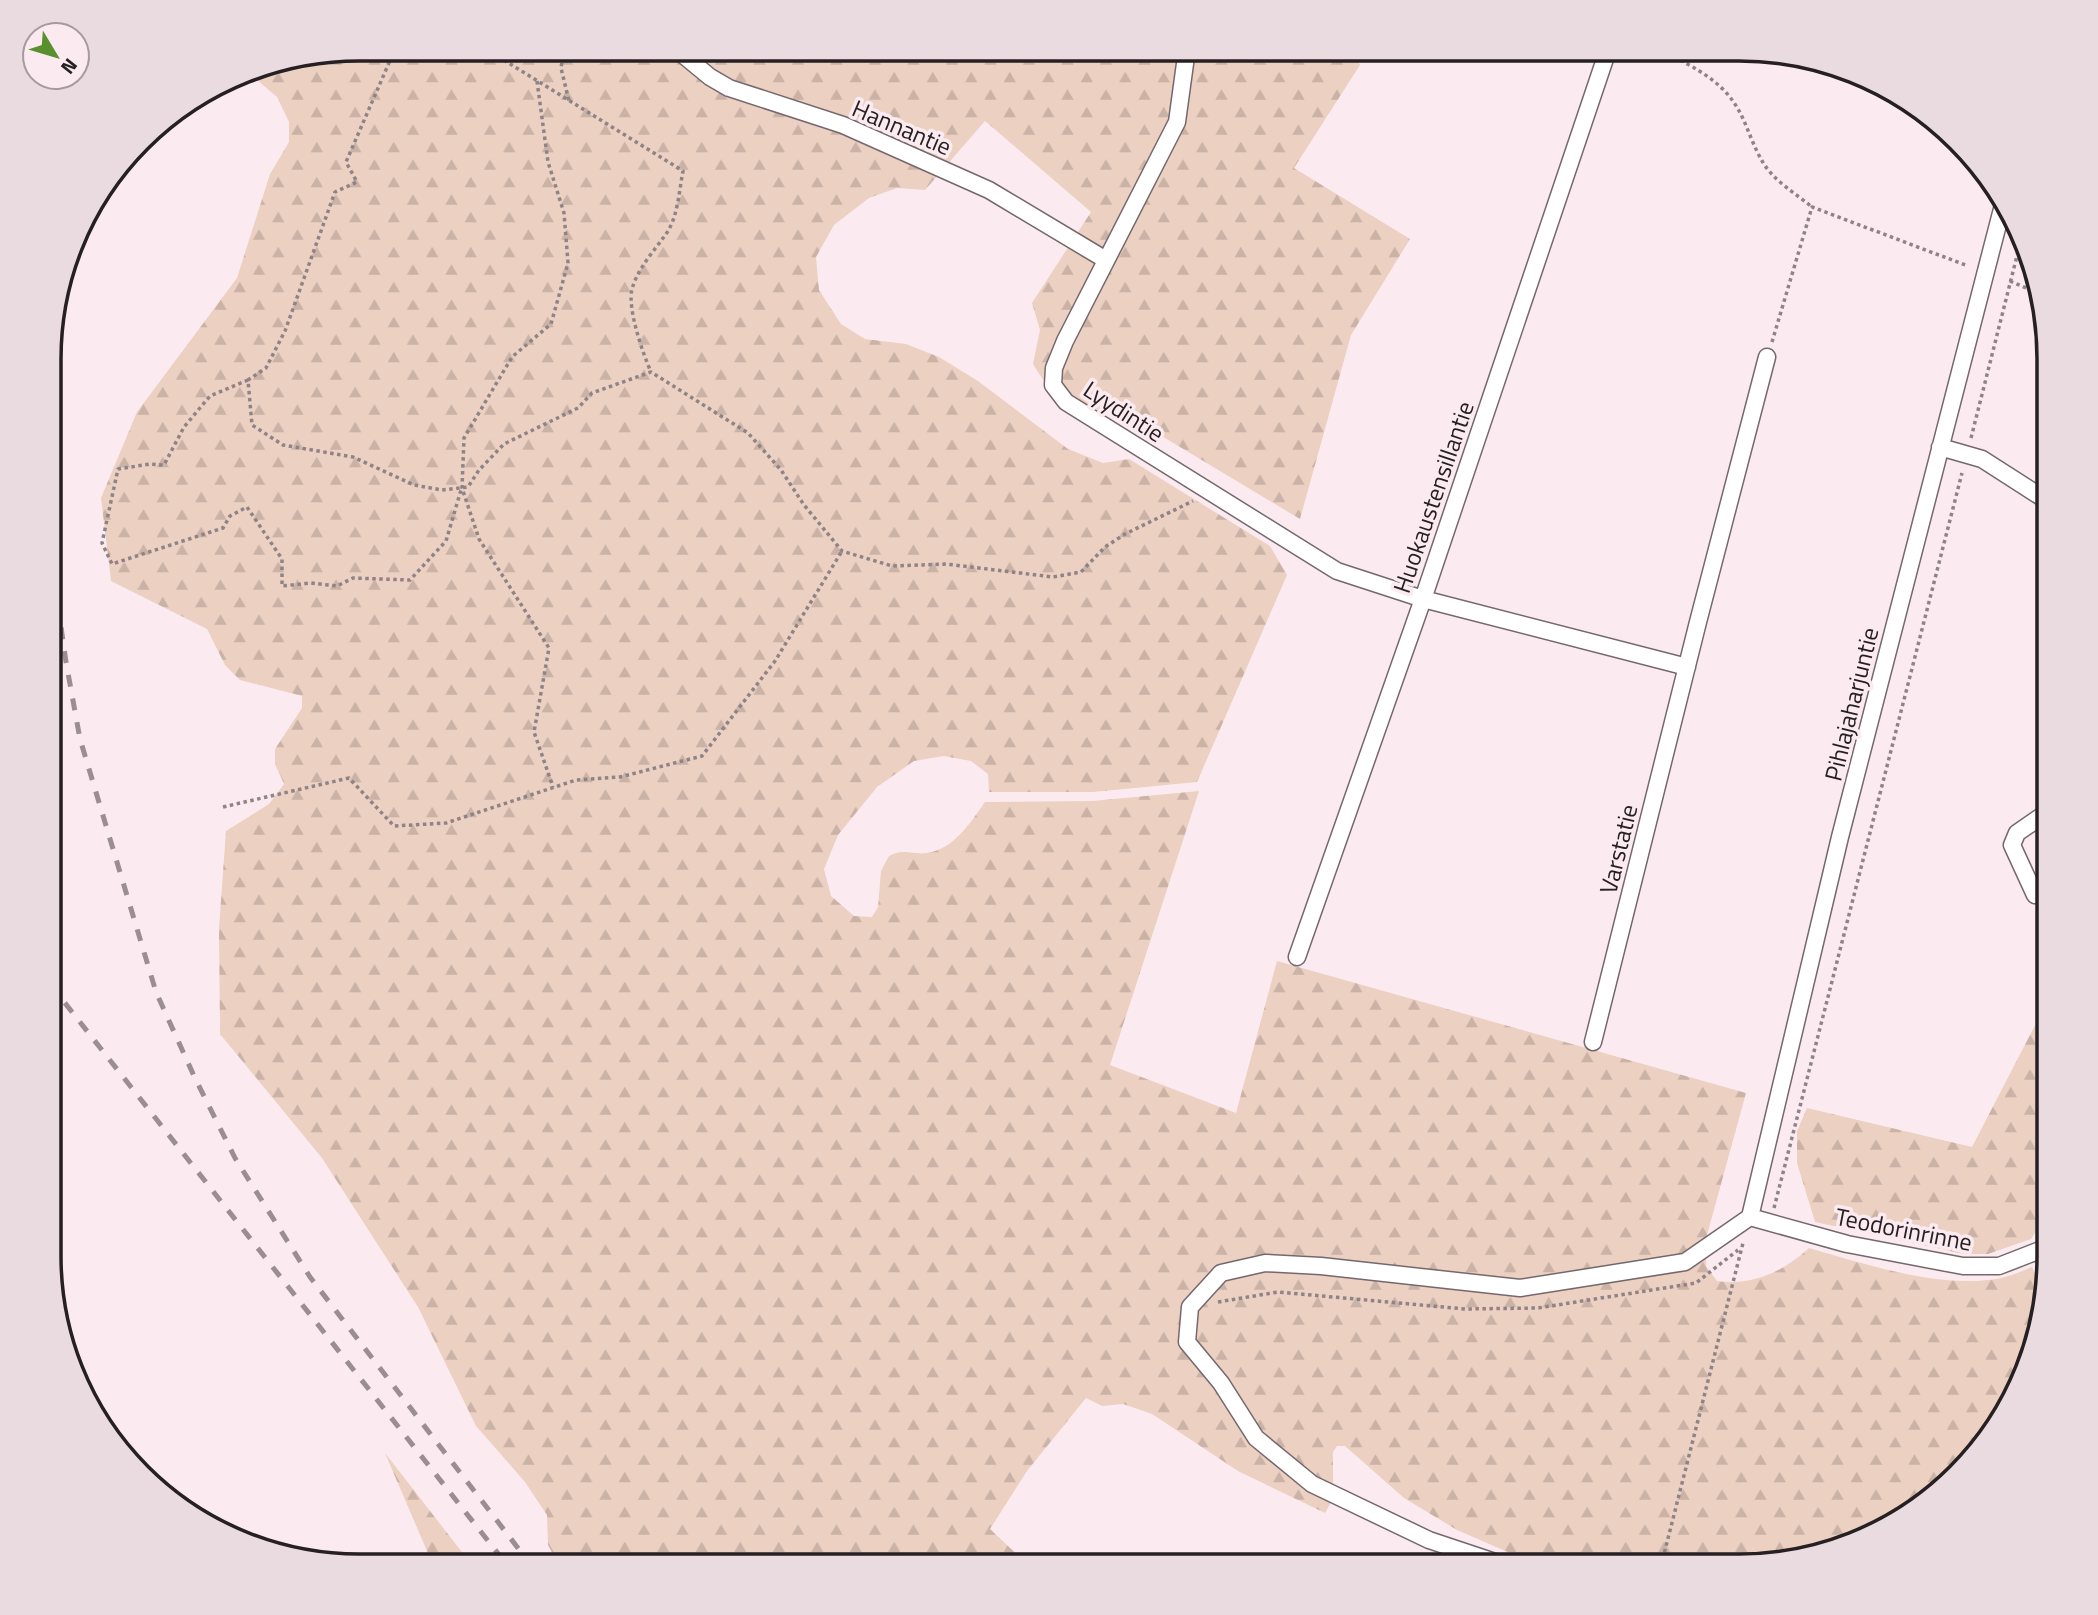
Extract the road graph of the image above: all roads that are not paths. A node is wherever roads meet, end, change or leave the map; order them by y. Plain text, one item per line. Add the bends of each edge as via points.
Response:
1 (691, 61) edge
2 (1185, 61) edge
3 (1604, 61) edge
4 (2000, 217) edge
5 (1107, 260) junction
6 (1767, 357) road end
7 (1940, 447) junction
8 (2037, 494) edge
9 (1423, 599) junction
10 (1687, 667) junction
11 (2037, 819) edge
12 (2035, 895) dead end
13 (1297, 957) dead end
14 (1593, 1042) dead end
15 (1750, 1217) junction
16 (2037, 1251) edge
17 (1471, 1554) edge

1 - 5 street, Hannantie via 729,88 843,125 989,190
2 - 5 street, Lyydintie via 1177,122
3 - 9 street, Huokaustensillantie
4 - 7 street, Pihlajaharjuntie
5 - 9 street, Lyydintie via 1054,368 1053,385 1066,402 1337,571
6 - 10 street, Varstatie
7 - 8 street via 1982,459
7 - 15 street, Pihlajaharjuntie via 1840,837
9 - 10 street
9 - 13 street, Huokaustensillantie
10 - 14 street, Varstatie
11 - 12 street via 2017,833 2012,845
15 - 16 street, Teodorinrinne via 1847,1244 1963,1266 1999,1266
15 - 17 street via 1685,1262 1520,1288 1265,1263 1221,1273 1190,1307 1187,1342 1221,1383 1256,1438 1312,1484 1429,1540

